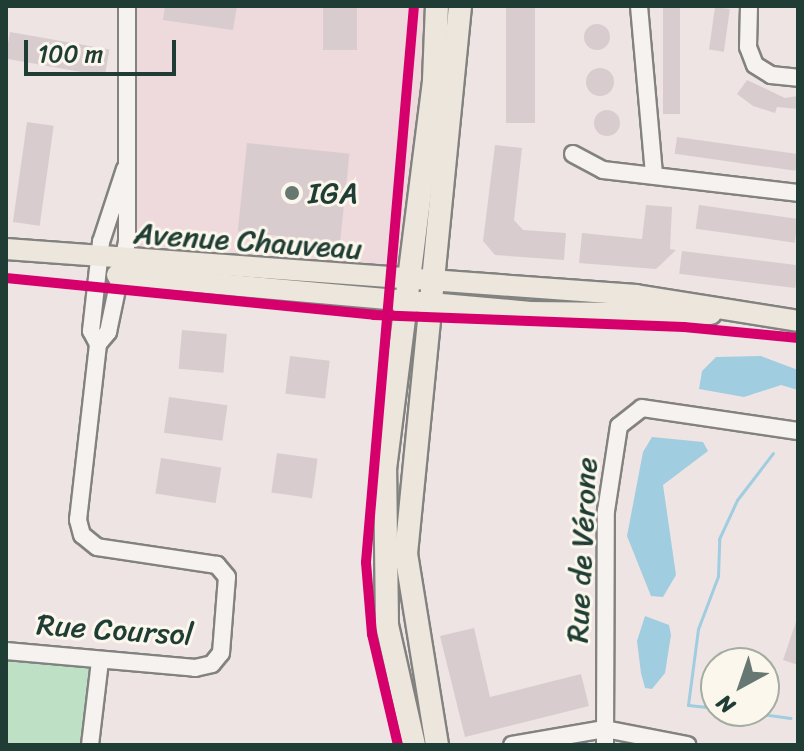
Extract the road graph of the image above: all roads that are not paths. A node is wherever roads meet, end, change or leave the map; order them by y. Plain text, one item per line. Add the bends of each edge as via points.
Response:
1 (127, 6) edge
2 (437, 6) edge
3 (460, 6) edge
4 (639, 6) edge
5 (749, 6) edge
6 (798, 78) edge
7 (573, 154) dead end
8 (125, 169) junction
9 (654, 175) junction
10 (798, 193) edge
11 (6, 249) edge
12 (6, 259) edge
13 (98, 266) junction
14 (123, 269) junction
15 (407, 293) junction
16 (431, 294) junction
17 (798, 321) edge
18 (98, 344) junction
19 (798, 431) edge
20 (6, 651) edge
21 (100, 661) junction
22 (606, 740) edge
23 (90, 745) edge
24 (414, 745) edge
25 (437, 745) edge
26 (512, 745) edge
27 (687, 745) edge

1 - 8 street, Rue Coursol
2 - 15 highway
3 - 16 highway
4 - 9 street
5 - 6 street via 748,47 755,65 771,75
7 - 9 street via 603,170
8 - 13 street, Rue Coursol
8 - 14 street, Rue Coursol
9 - 10 street
11 - 13 main road, Avenue Chauveau
12 - 13 main road
13 - 14 main road, Avenue Chauveau
13 - 18 street, Rue Coursol via 91,331
14 - 15 main road, Avenue Chauveau
14 - 18 street, Rue Coursol via 108,332
15 - 16 main road, Avenue Chauveau
15 - 24 highway via 385,469 383,556 387,625
16 - 17 main road, Avenue Chauveau via 636,295
16 - 25 highway via 406,554
18 - 21 street, Rue Coursol via 78,520 82,535 97,547 217,565 227,586 221,653 212,664
19 - 22 street, Rue de Vérone via 642,408 619,426 606,511
20 - 21 street, Rue Coursol
21 - 23 street
22 - 26 street
22 - 27 street

